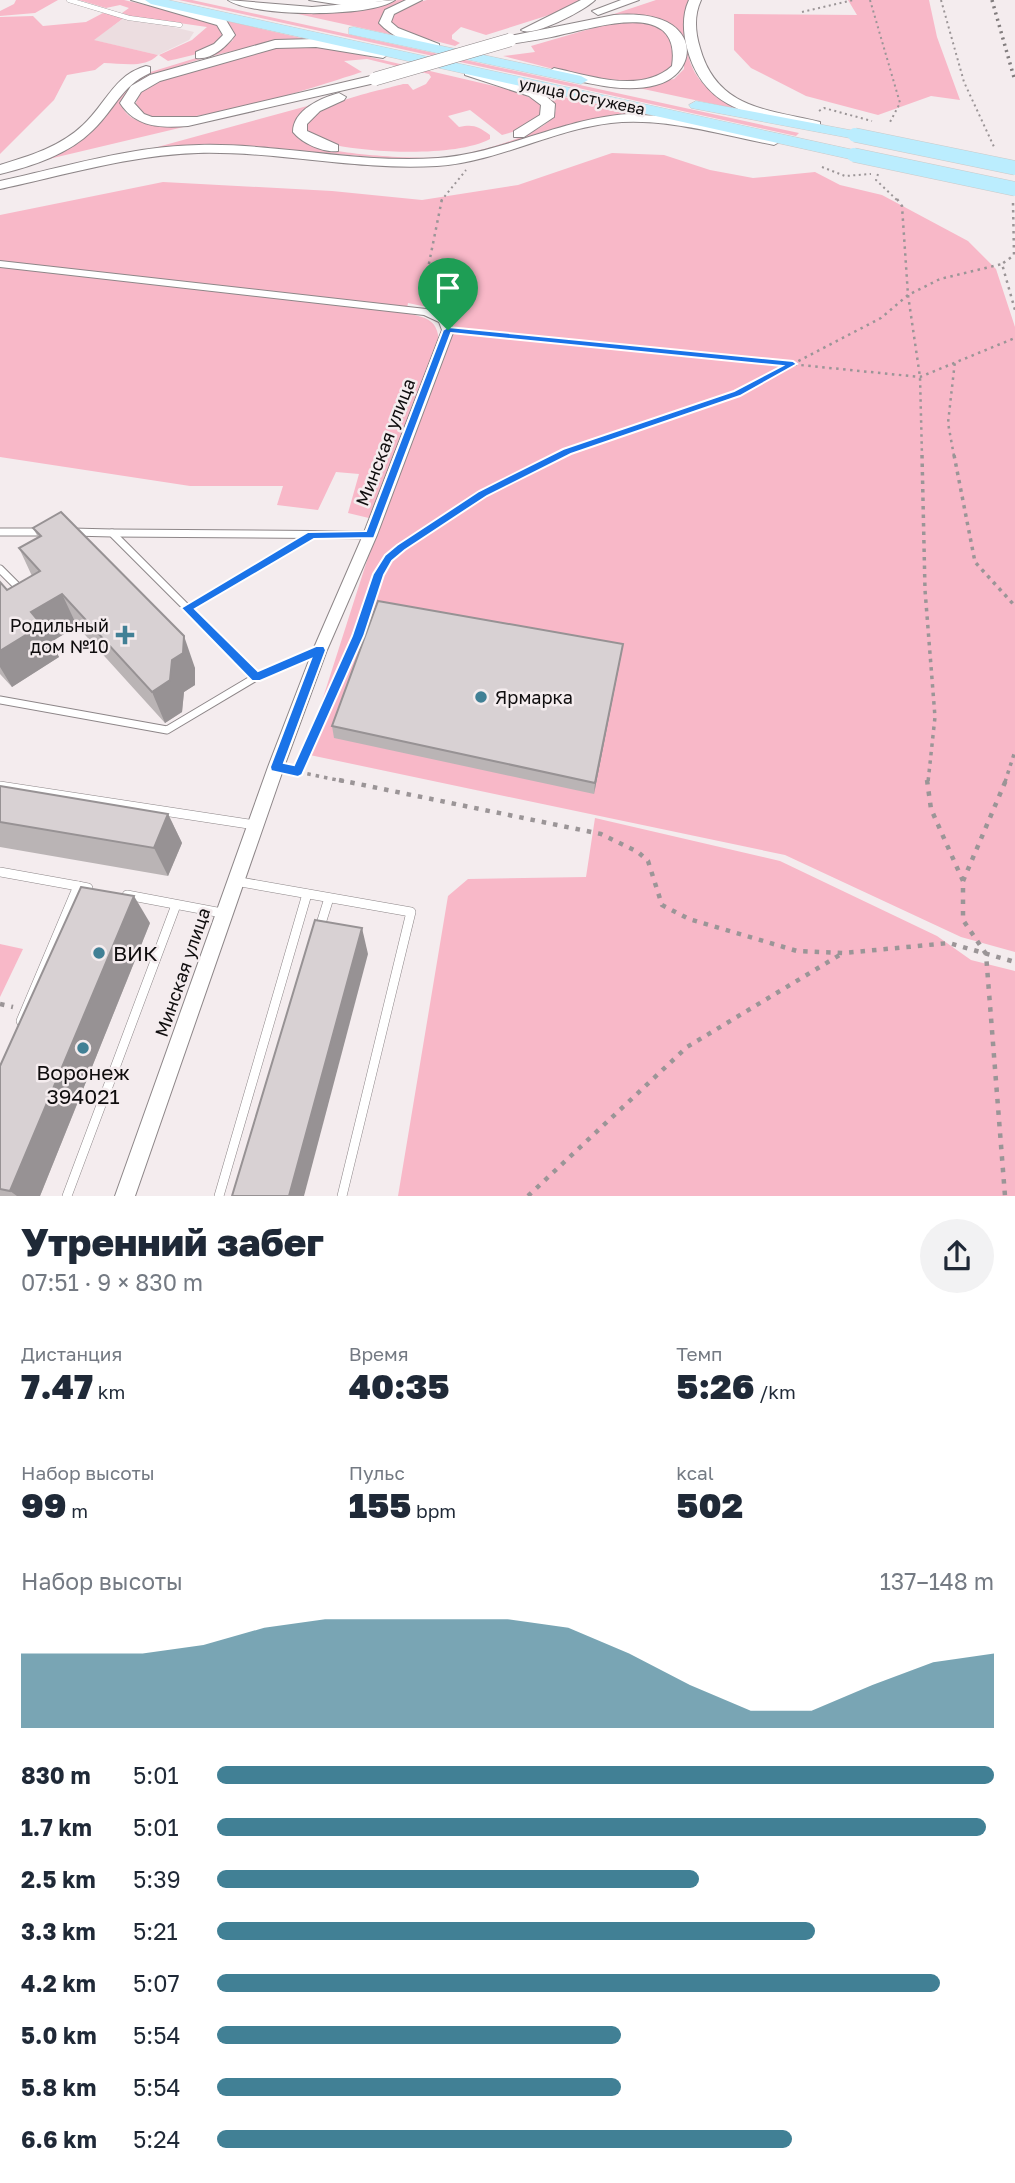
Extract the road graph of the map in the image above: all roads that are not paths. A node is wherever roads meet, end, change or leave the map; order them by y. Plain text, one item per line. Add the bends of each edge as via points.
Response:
1 (69, 0) edge
2 (137, 0) edge
3 (150, 0) edge
4 (218, 0) edge
5 (234, 0) edge
6 (313, 0) edge
7 (387, 0) edge
8 (416, 0) edge
9 (589, 0) edge
10 (633, 0) edge
11 (695, 0) edge
12 (180, 25) dead end
13 (510, 40) junction
14 (435, 47) junction
15 (399, 57) junction
16 (503, 62) junction
17 (462, 70) junction
18 (375, 79) junction
19 (855, 135) junction
20 (854, 155) junction
21 (1015, 168) edge
22 (0, 170) edge
23 (0, 183) edge
24 (1015, 189) edge
25 (0, 264) edge
26 (0, 532) edge
27 (111, 533) junction
28 (370, 535) junction
29 (0, 569) edge
30 (23, 593) edge
31 (320, 650) junction
32 (256, 677) junction
33 (0, 700) edge
34 (0, 786) edge
35 (255, 825) junction
36 (0, 872) edge
37 (234, 881) junction
38 (78, 886) junction
39 (102, 891) edge
40 (115, 893) edge
41 (307, 894) junction
42 (329, 898) junction
43 (176, 905) junction
44 (222, 913) junction
45 (317, 937) edge
46 (15, 1034) edge
47 (67, 1196) edge
48 (125, 1196) edge
49 (219, 1196) edge
50 (342, 1196) edge

1 - 12 lane via 129,18
2 - 22 street via 210,18 222,23 229,35 212,50 127,79 71,141
3 - 15 main road, улица Остужева
4 - 14 main road, улица Остужева
5 - 7 street via 320,12
6 - 7 street via 348,4
8 - 14 street via 389,12 385,23
9 - 13 street
10 - 13 street
11 - 19 street via 690,22 697,67 714,91 741,106
13 - 16 street via 602,20 641,18 673,30 680,62 667,77 637,85
13 - 18 street, bridge
14 - 16 main road, улица Остужева
15 - 17 main road, улица Остужева
15 - 18 street via 306,42 275,44 155,78 136,89 127,103 146,119 177,123
16 - 19 main road, улица Остужева
17 - 18 street via 534,93 548,104 547,117 529,130 491,144 426,155 332,148 300,132 300,123 315,108
17 - 20 main road, улица Остужева
18 - 23 street
19 - 21 main road, улица Остужева, bridge
20 - 23 street via 664,121 623,118 455,160 186,150
20 - 24 main road, улица Остужева, bridge
25 - 28 street, Минская улица via 425,312 443,320 448,330
26 - 27 lane
27 - 28 lane
27 - 32 lane
28 - 31 street, Минская улица
29 - 30 lane
31 - 32 lane
31 - 35 street, Минская улица
32 - 33 lane via 167,730
34 - 35 lane
35 - 37 street, Минская улица
36 - 38 lane
37 - 41 lane
37 - 44 street, Минская улица
38 - 39 lane
38 - 46 lane
40 - 43 lane
41 - 42 lane
41 - 49 lane
42 - 45 lane
42 - 50 lane via 411,912
43 - 44 lane
43 - 47 lane
44 - 48 street, Минская улица

